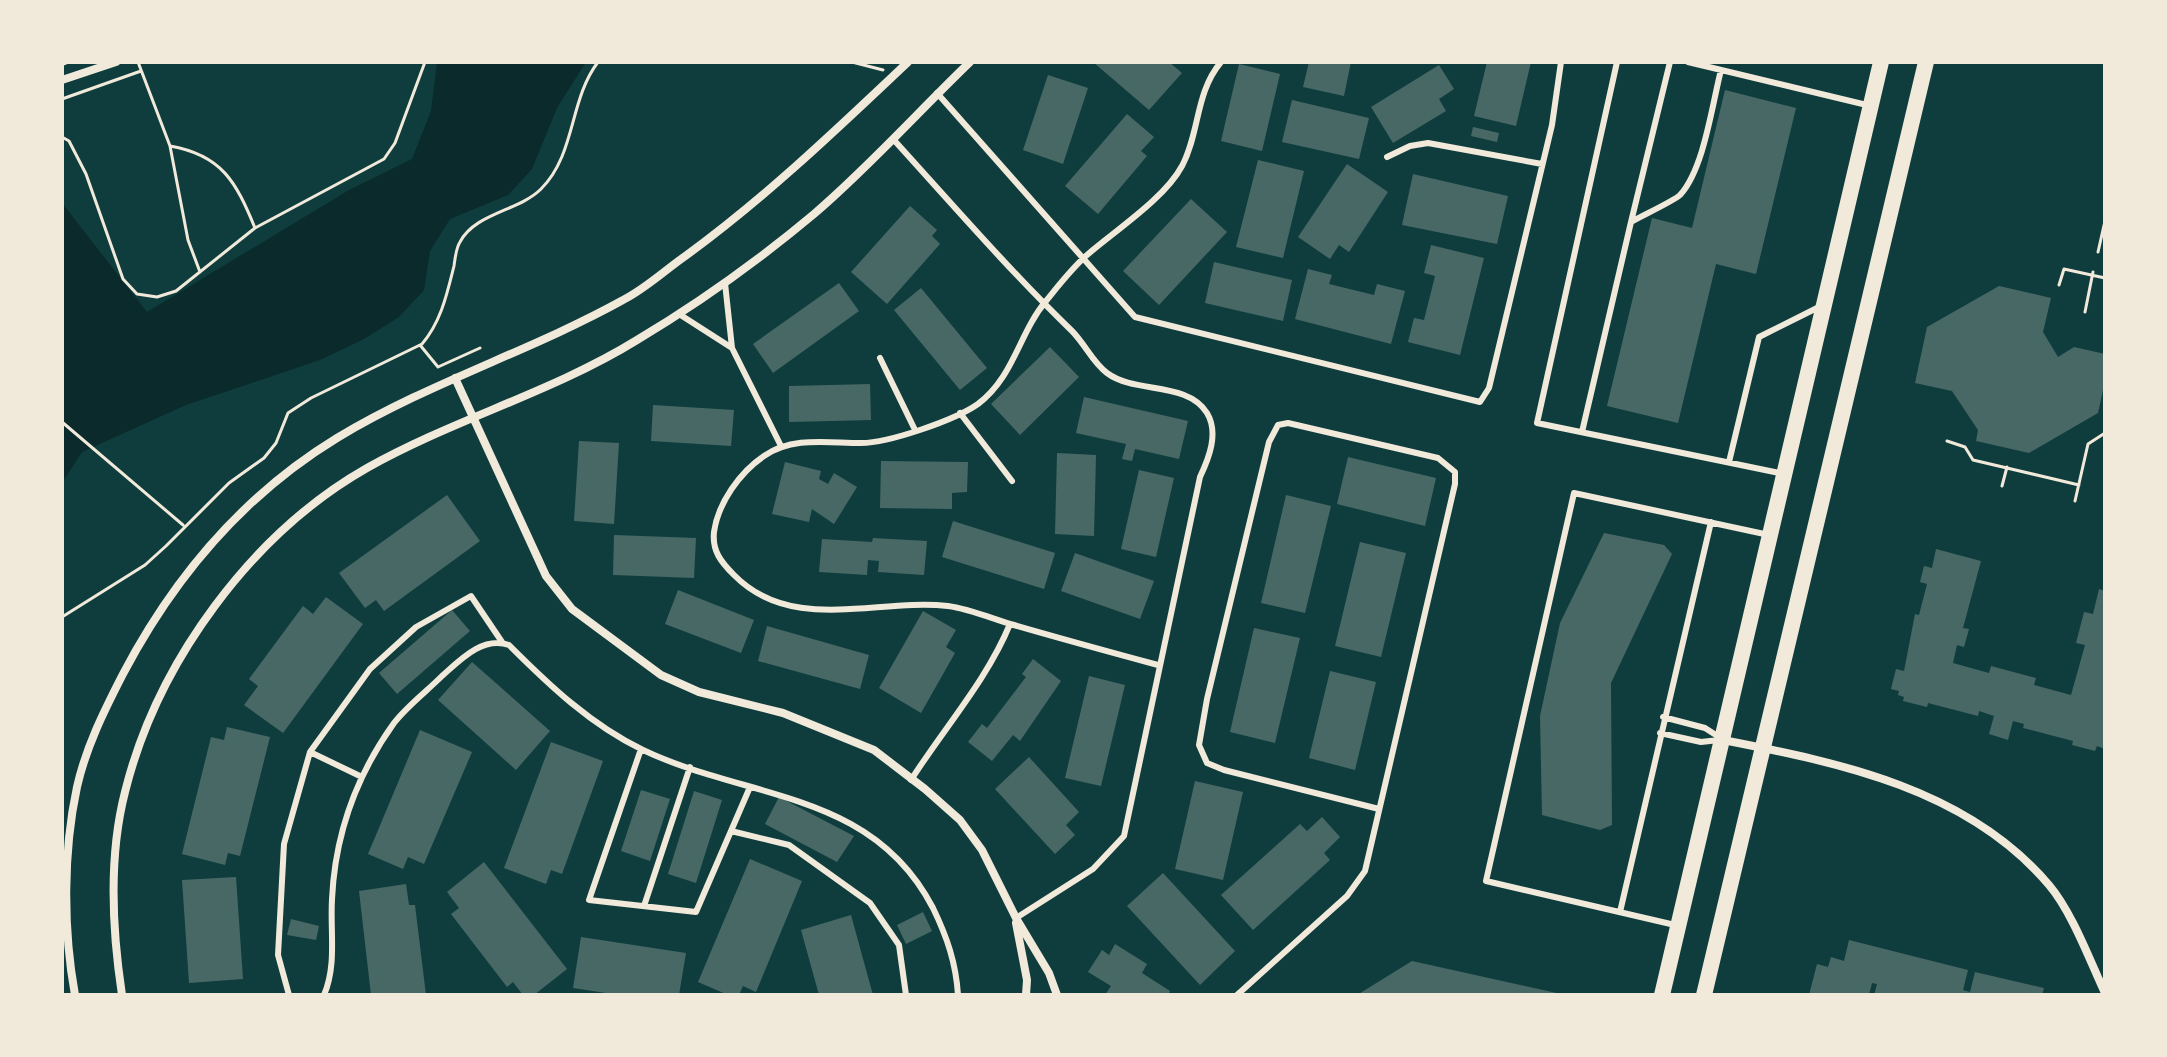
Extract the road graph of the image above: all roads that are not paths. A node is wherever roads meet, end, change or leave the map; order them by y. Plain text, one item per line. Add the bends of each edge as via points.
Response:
1 (116, 62) edge
2 (908, 62) edge
3 (970, 62) edge
4 (1561, 62) edge
5 (1617, 62) edge
6 (1670, 62) edge
7 (1688, 62) edge
8 (1881, 62) edge
9 (1926, 62) edge
10 (1217, 63) edge
11 (1721, 70) junction
12 (62, 80) edge
13 (937, 93) junction
14 (1871, 106) junction
15 (893, 139) junction
16 (1387, 157) dead end
17 (1542, 164) junction
18 (1631, 222) junction
19 (1084, 258) junction
20 (725, 283) junction
21 (1824, 304) junction
22 (1042, 305) junction
23 (679, 314) junction
24 (732, 348) junction
25 (880, 358) dead end
26 (455, 378) junction
27 (960, 413) junction
28 (472, 419) junction
29 (915, 430) junction
30 (1582, 432) junction
31 (781, 446) junction
32 (1729, 462) junction
33 (1784, 474) junction
34 (1012, 481) dead end
35 (1711, 522) junction
36 (1769, 535) junction
37 (1010, 624) junction
38 (502, 642) junction
39 (1158, 665) junction
40 (1663, 717) junction
41 (1660, 733) junction
42 (1723, 740) junction
43 (1763, 747) junction
44 (641, 749) junction
45 (310, 752) junction
46 (690, 767) junction
47 (362, 777) junction
48 (911, 780) junction
49 (750, 787) junction
50 (1379, 809) junction
51 (731, 831) junction
52 (644, 906) junction
53 (1620, 912) junction
54 (1016, 918) junction
55 (1679, 926) junction
56 (2105, 993) edge
57 (75, 995) edge
58 (122, 995) edge
59 (289, 995) edge
60 (324, 995) edge
61 (906, 995) edge
62 (958, 995) edge
63 (1026, 995) edge
64 (1057, 995) edge
65 (1237, 995) edge
66 (1662, 995) edge
67 (1704, 995) edge

1 - 12 street
2 - 26 street via 778,185 625,299
3 - 13 street
4 - 17 lane
5 - 30 lane via 1537,423
6 - 18 lane
7 - 11 lane
8 - 14 main road
9 - 43 main road
10 - 19 lane via 1177,174
11 - 14 lane
11 - 18 lane via 1693,178 1677,198
13 - 15 street
13 - 19 lane
14 - 21 main road
15 - 20 street via 815,213
15 - 22 lane
16 - 17 lane via 1428,143
17 - 19 lane via 1489,388 1480,402 1135,317
18 - 30 lane
19 - 22 lane
20 - 23 street
20 - 24 lane
21 - 32 lane via 1759,337
21 - 33 main road
22 - 27 lane via 1018,355 996,385
22 - 39 lane via 1074,333 1105,372 1182,395 1209,415 1211,454 1200,477
23 - 24 lane
23 - 28 street via 582,369
24 - 31 lane
25 - 29 lane
26 - 28 street
26 - 57 street via 295,464 238,513 153,617 96,726 77,786 67,915
27 - 29 lane
27 - 34 lane
28 - 48 street via 546,576 599,632 674,681 783,713 874,750
28 - 58 street via 367,468 281,532 191,642 163,692 125,792 113,912
29 - 31 lane via 863,443
30 - 32 lane
31 - 37 lane via 763,456 735,485 716,522 713,543 719,559 748,589 789,606 948,606
32 - 33 lane
33 - 36 main road
35 - 36 lane
35 - 40 lane
35 - 53 lane via 1574,493 1486,881
36 - 42 main road
37 - 39 lane
37 - 48 lane via 994,663 947,722
38 - 44 lane via 563,698
38 - 45 lane via 471,596 416,627 370,669
38 - 47 lane via 488,642 457,663 395,721
39 - 54 lane via 1124,836 1093,869
40 - 41 lane
40 - 42 lane via 1705,728
41 - 42 lane via 1701,742
41 - 53 lane
42 - 43 street
42 - 55 main road
43 - 56 street via 1843,766 1931,796 2005,842 2051,887
43 - 67 main road
44 - 46 lane
44 - 52 lane via 589,900
45 - 47 lane
45 - 59 lane via 284,844 278,955
46 - 49 lane
46 - 52 lane
47 - 60 lane via 334,862 332,966
48 - 54 street via 960,820 982,850
49 - 51 lane
49 - 62 lane via 848,819 885,845 922,887 944,929 956,966
50 - 50 lane via 1455,472 1438,458 1278,425 1269,442 1199,745 1207,763 1224,770
50 - 65 lane via 1365,871 1347,896
51 - 52 lane via 696,912
51 - 61 lane via 789,845 870,903 899,945
53 - 55 lane
54 - 63 street
54 - 64 street
55 - 66 main road

